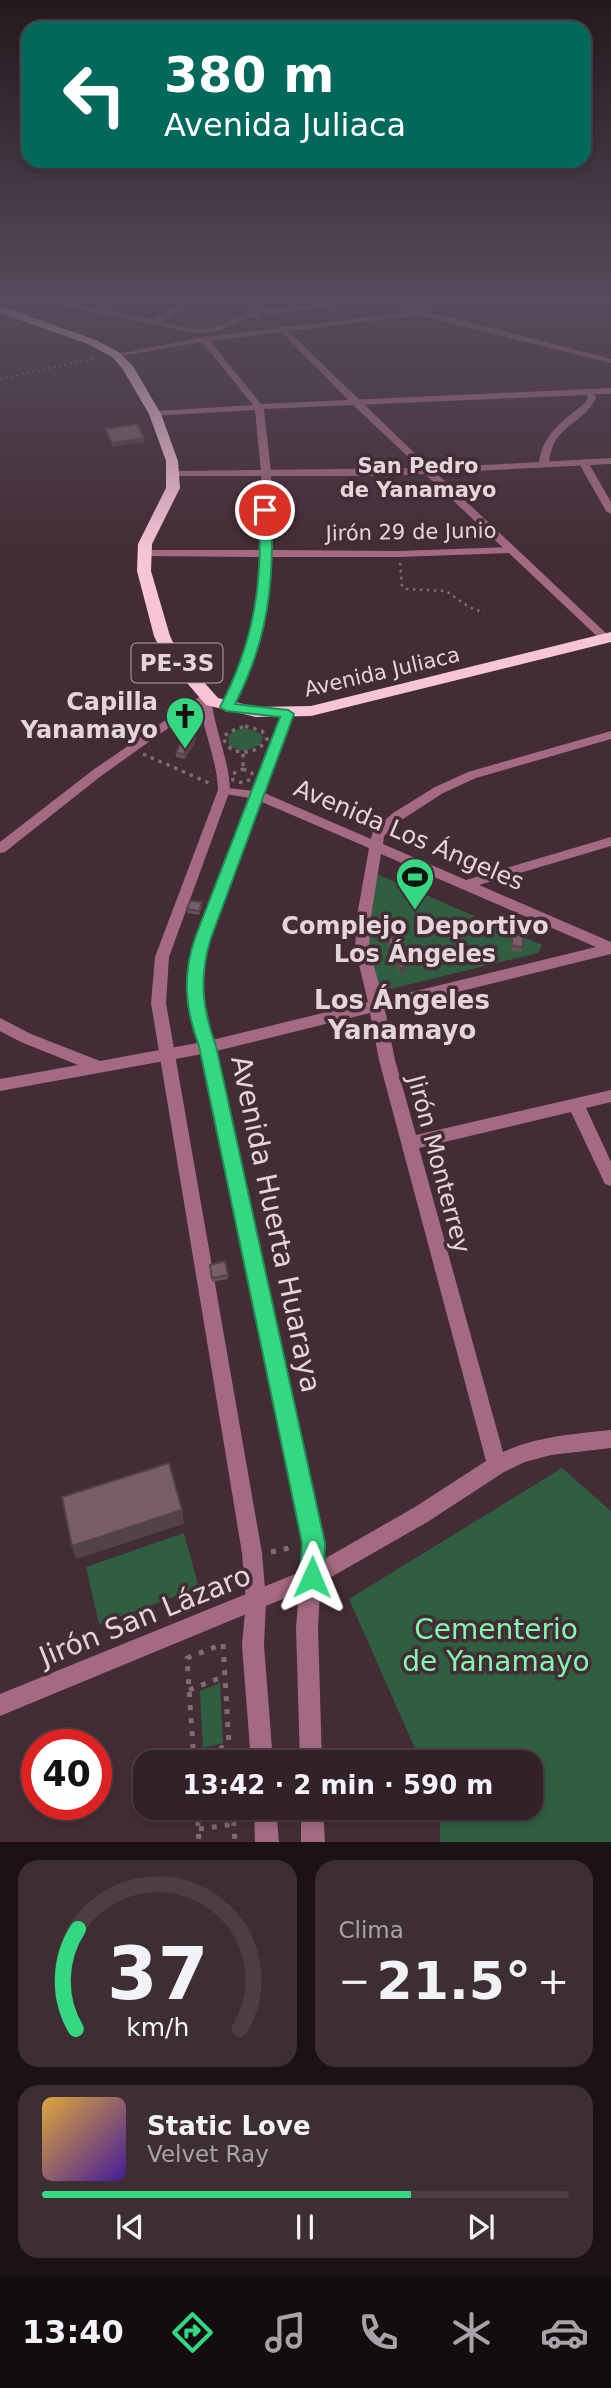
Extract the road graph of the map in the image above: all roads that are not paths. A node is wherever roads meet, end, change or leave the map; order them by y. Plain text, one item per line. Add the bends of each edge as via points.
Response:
1 (137, 383) edge
2 (240, 383) edge
3 (336, 383) edge
4 (611, 391) edge
5 (589, 392) junction
6 (356, 403) junction
7 (259, 407) junction
8 (155, 414) junction
9 (611, 461) edge
10 (583, 462) junction
11 (544, 463) junction
12 (428, 470) junction
13 (266, 472) junction
14 (174, 474) junction
15 (611, 511) edge
16 (511, 550) junction
17 (143, 553) junction
18 (267, 554) junction
19 (609, 640) edge
20 (205, 697) junction
21 (226, 707) junction
22 (288, 714) junction
23 (611, 735) edge
24 (224, 790) junction
25 (258, 794) junction
26 (611, 841) edge
27 (376, 846) junction
28 (0, 849) edge
29 (465, 885) junction
30 (611, 948) edge
31 (377, 1004) junction
32 (0, 1024) edge
33 (208, 1046) junction
34 (167, 1054) junction
35 (97, 1066) junction
36 (0, 1085) edge
37 (611, 1096) edge
38 (576, 1105) junction
39 (411, 1143) junction
40 (611, 1179) edge
41 (611, 1440) edge
42 (497, 1465) junction
43 (312, 1577) junction
44 (256, 1601) junction
45 (0, 1705) edge
46 (261, 1750) edge
47 (311, 1750) edge
48 (266, 1820) edge
49 (312, 1820) edge
50 (267, 1842) edge
51 (313, 1842) edge

1 - 8 highway
2 - 7 street
3 - 6 street
4 - 5 street
5 - 6 street
5 - 11 street via 589,404 549,441
6 - 7 street
6 - 12 street
7 - 8 street
7 - 13 street
8 - 14 highway
9 - 10 street
10 - 11 street
10 - 15 street
11 - 12 street
12 - 13 street
12 - 16 street
13 - 14 street
13 - 18 street
14 - 17 highway via 173,488
16 - 18 street, Jirón 29 de Junio
16 - 19 street
17 - 18 street, Jirón 29 de Junio
17 - 20 highway, Avenida Juliaca / PE-3S via 166,646
18 - 21 street via 259,627 238,688
19 - 22 highway, Avenida Juliaca / PE-3S
20 - 21 highway, Avenida Juliaca / PE-3S
20 - 24 street
20 - 28 street
21 - 22 highway, Avenida Juliaca / PE-3S
22 - 25 street, Avenida Huerta Huaraya
23 - 27 street, Jirón Monterrey via 455,782 398,816 378,834
24 - 25 street, Avenida Los Ángeles
24 - 34 street via 160,965 159,1027
25 - 27 street, Avenida Los Ángeles
25 - 33 street, Avenida Huerta Huaraya via 195,962 198,1022
26 - 29 street
27 - 29 street, Avenida Los Ángeles
27 - 31 street, Jirón Monterrey via 362,948
29 - 30 street, Avenida Los Ángeles
30 - 31 street
31 - 33 street
31 - 39 street, Jirón Monterrey via 387,1060
32 - 35 street
33 - 34 street
33 - 43 street, Avenida Huerta Huaraya via 313,1543
34 - 35 street
34 - 44 street via 252,1553
35 - 36 street
37 - 38 street
38 - 39 street
38 - 40 street
39 - 42 street, Jirón Monterrey
41 - 42 street, Jirón San Lázaro via 536,1449
42 - 43 street, Jirón San Lázaro via 400,1528
43 - 44 street, Jirón San Lázaro
43 - 47 street, Avenida Huerta Huaraya via 307,1627
44 - 45 street, Jirón San Lázaro
44 - 46 street via 253,1646
48 - 50 street
49 - 51 street

